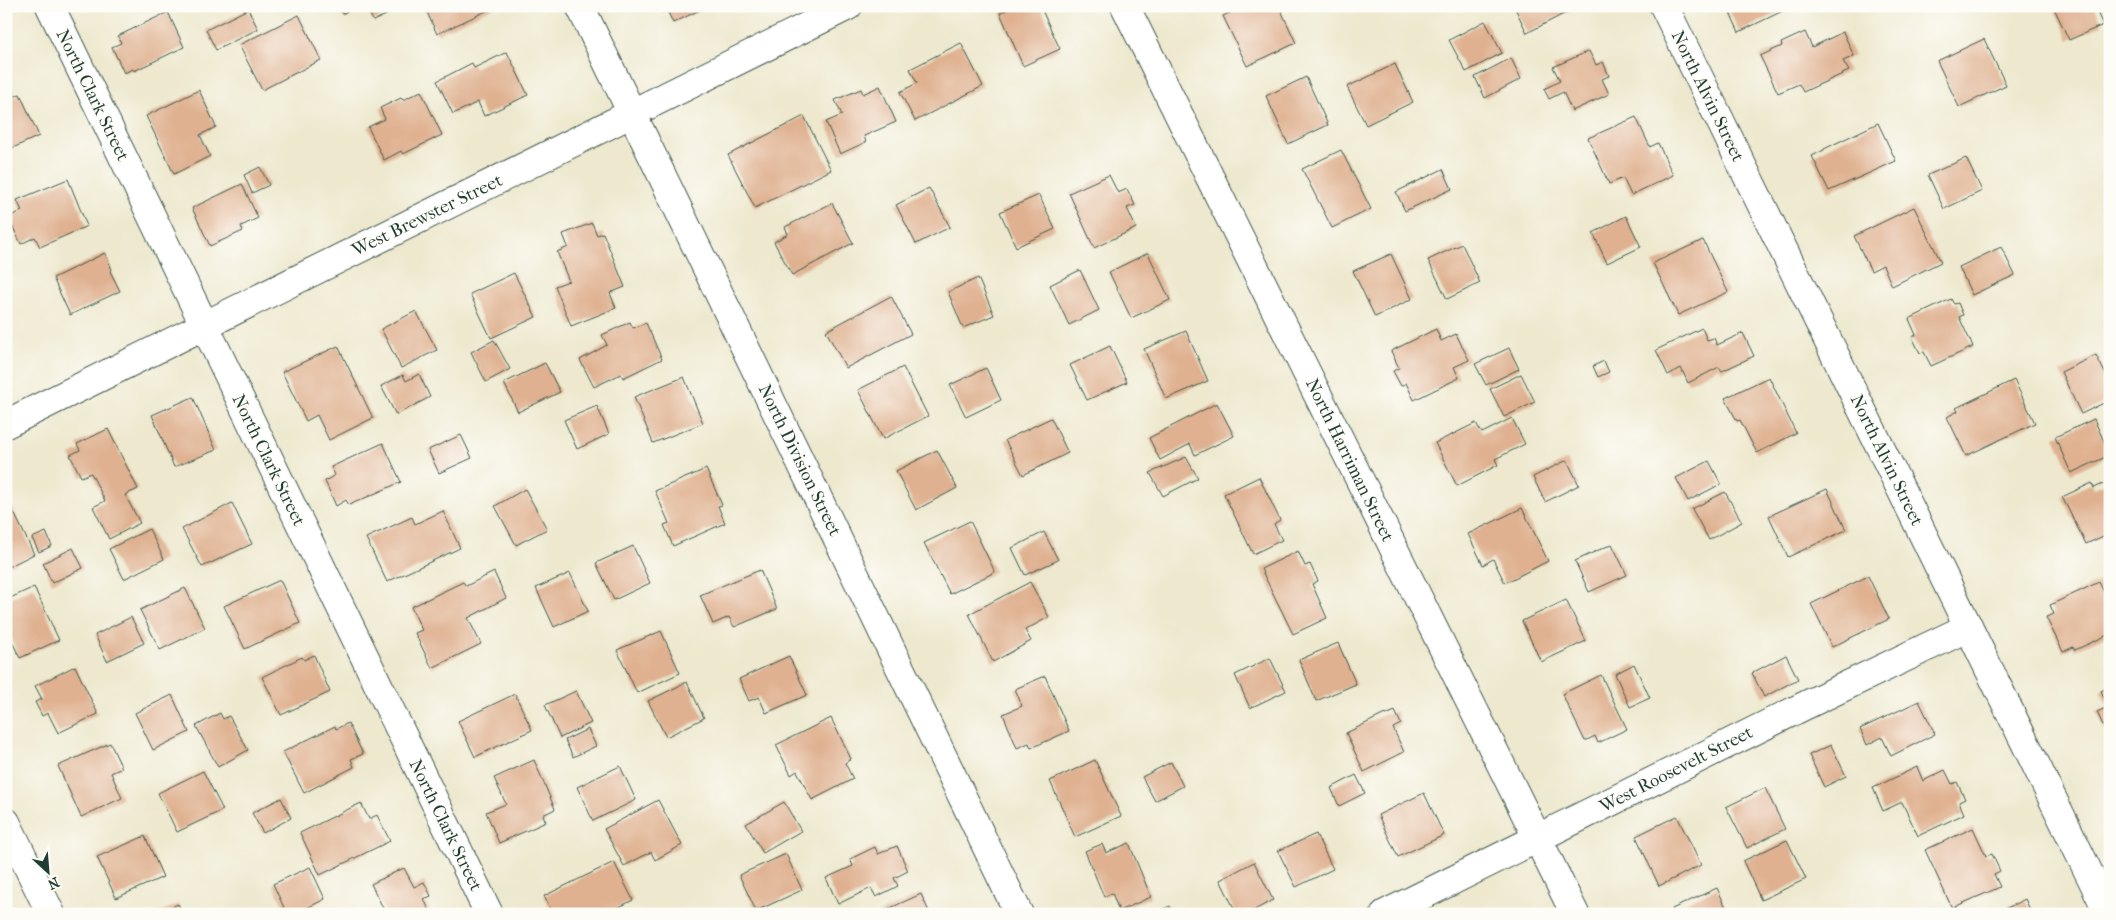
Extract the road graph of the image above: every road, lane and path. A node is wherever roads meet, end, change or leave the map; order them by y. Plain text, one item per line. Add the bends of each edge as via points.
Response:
1 (50, 6) edge
2 (580, 6) edge
3 (848, 6) edge
4 (1125, 6) edge
5 (1664, 6) edge
6 (633, 112) junction
7 (203, 326) junction
8 (6, 424) edge
9 (1969, 627) junction
10 (6, 822) edge
11 (1538, 838) junction
12 (51, 914) edge
13 (489, 914) edge
14 (1019, 914) edge
15 (1384, 914) edge
16 (1575, 914) edge
17 (2108, 914) edge

1 - 7 street, North Clark Street
2 - 6 street, North Division Street
3 - 6 street, West Brewster Street
4 - 11 street, North Harriman Street
5 - 9 street, North Alvin Street
6 - 7 street, West Brewster Street
6 - 14 street, North Division Street
7 - 8 street, West Brewster Street
7 - 13 street, North Clark Street
9 - 11 street, West Roosevelt Street via 1806,704
9 - 17 street, North Alvin Street
10 - 12 street
11 - 15 street, West Roosevelt Street
11 - 16 street, North Harriman Street

